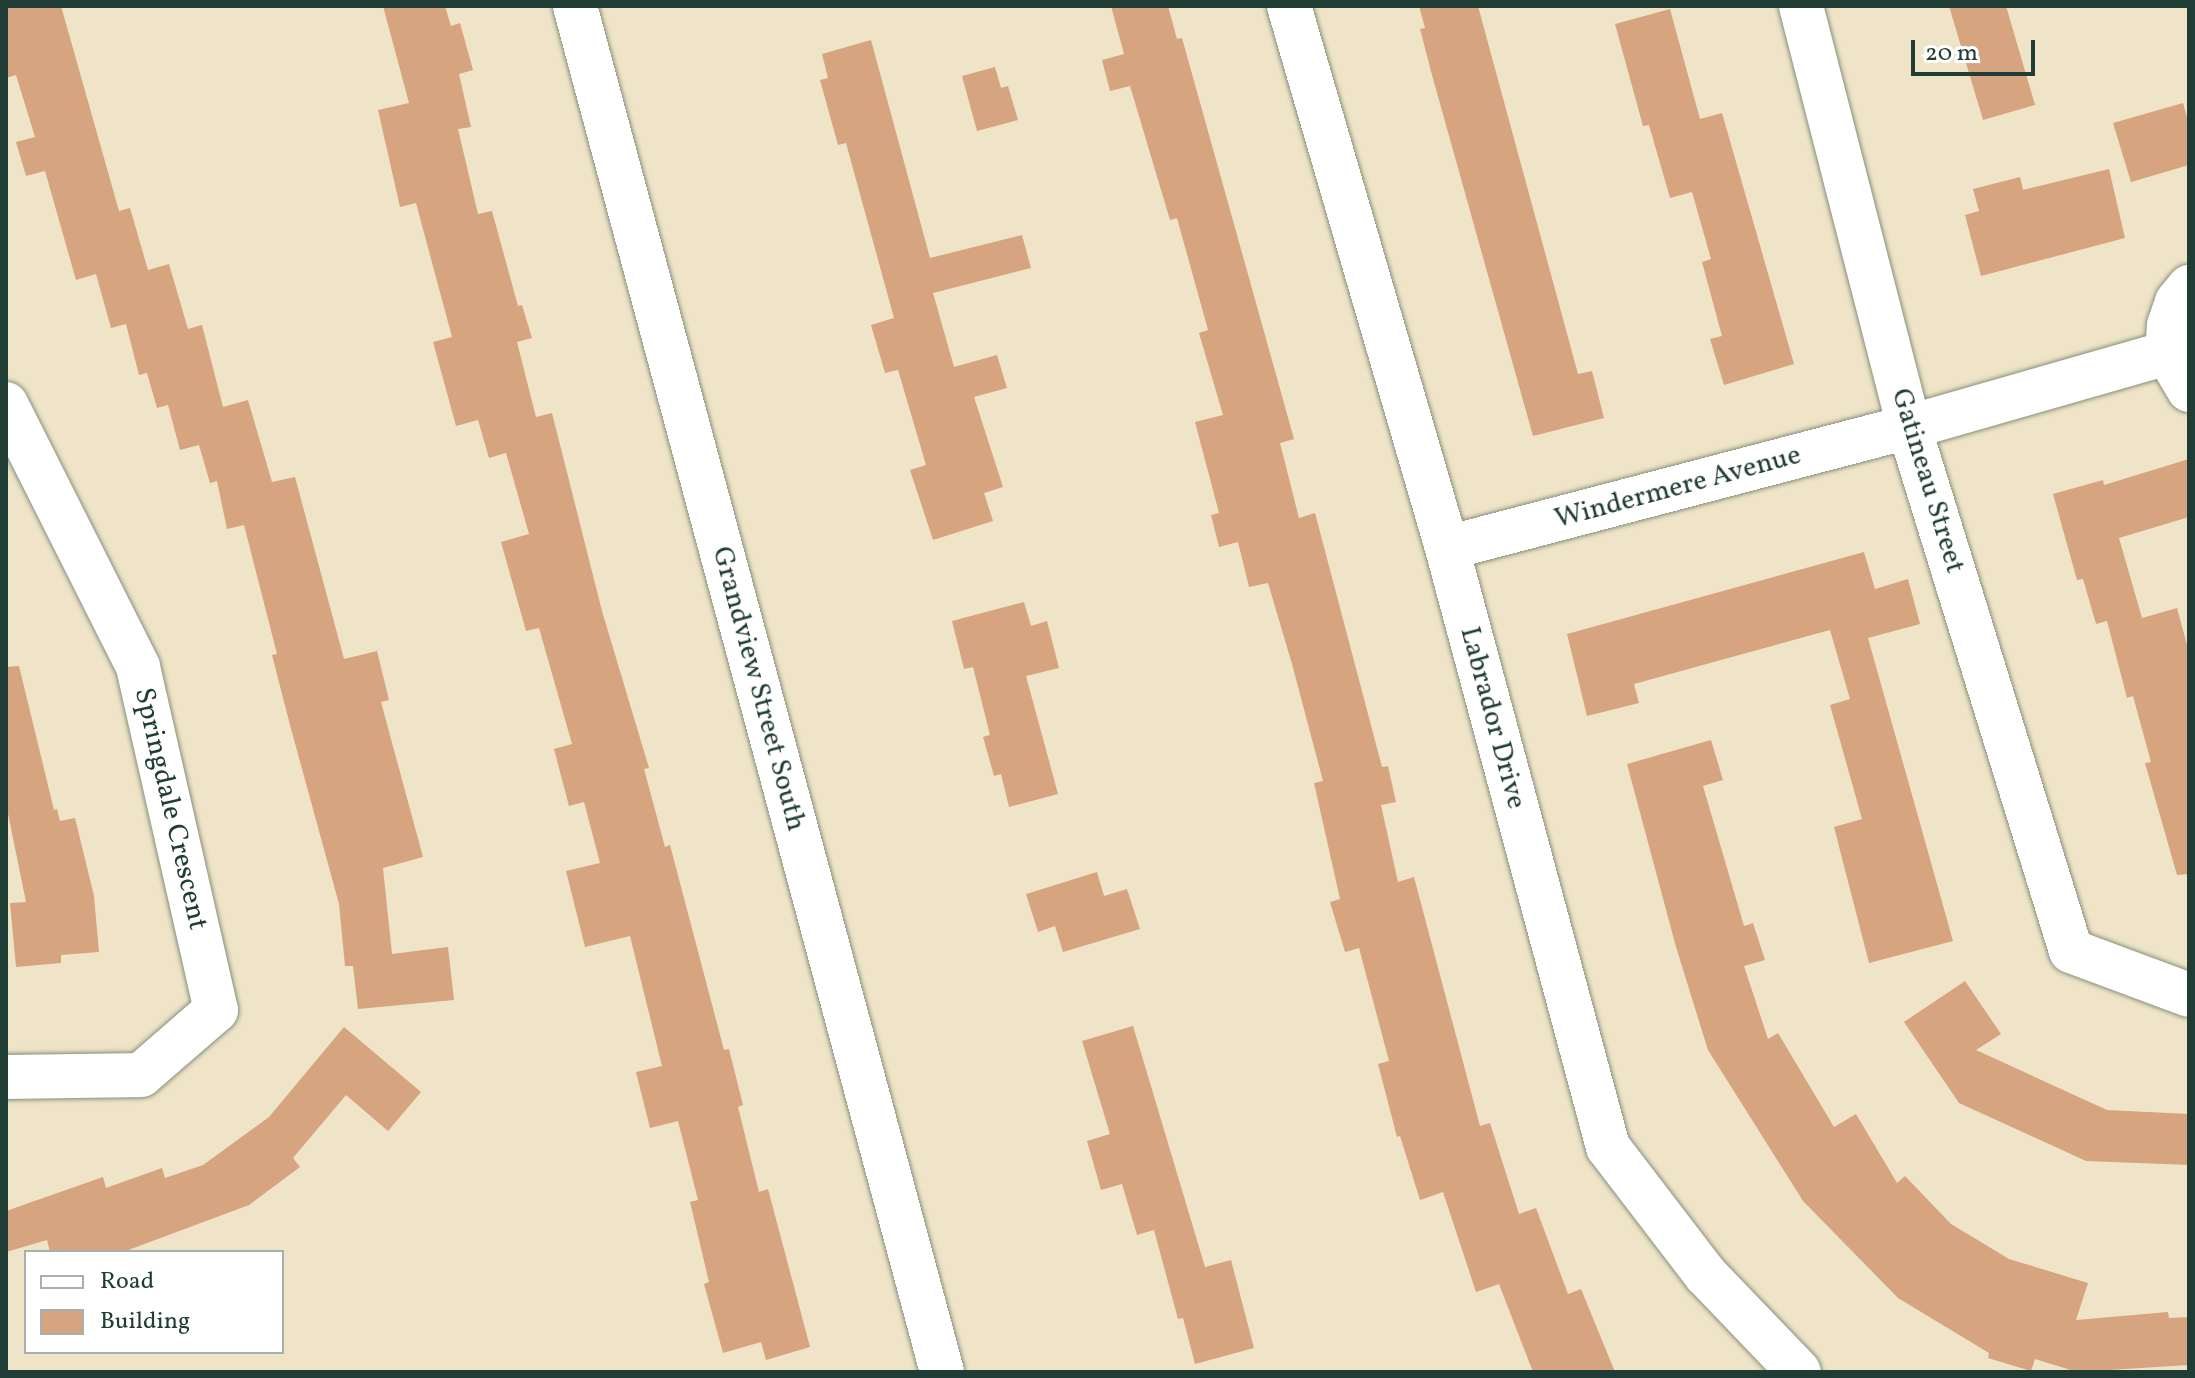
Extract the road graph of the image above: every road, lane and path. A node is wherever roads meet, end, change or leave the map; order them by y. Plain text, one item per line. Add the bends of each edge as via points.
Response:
1 (575, 6) edge
2 (1289, 6) edge
3 (1801, 6) edge
4 (2189, 287) edge
5 (2167, 353) junction
6 (2189, 390) edge
7 (6, 404) edge
8 (1909, 427) junction
9 (1447, 548) junction
10 (2189, 995) edge
11 (6, 1077) edge
12 (942, 1372) edge
13 (1799, 1372) edge

1 - 12 street, Grandview Street South
2 - 9 street, Labrador Drive
3 - 8 street, Gatineau Street
4 - 5 street via 2169,325
5 - 6 street
5 - 8 street, Windermere Avenue
7 - 11 street, Springdale Crescent via 138,667 216,1010 141,1075
8 - 9 street, Windermere Avenue
8 - 10 street, Gatineau Street via 2071,951
9 - 13 street, Labrador Drive via 1608,1147 1706,1275

